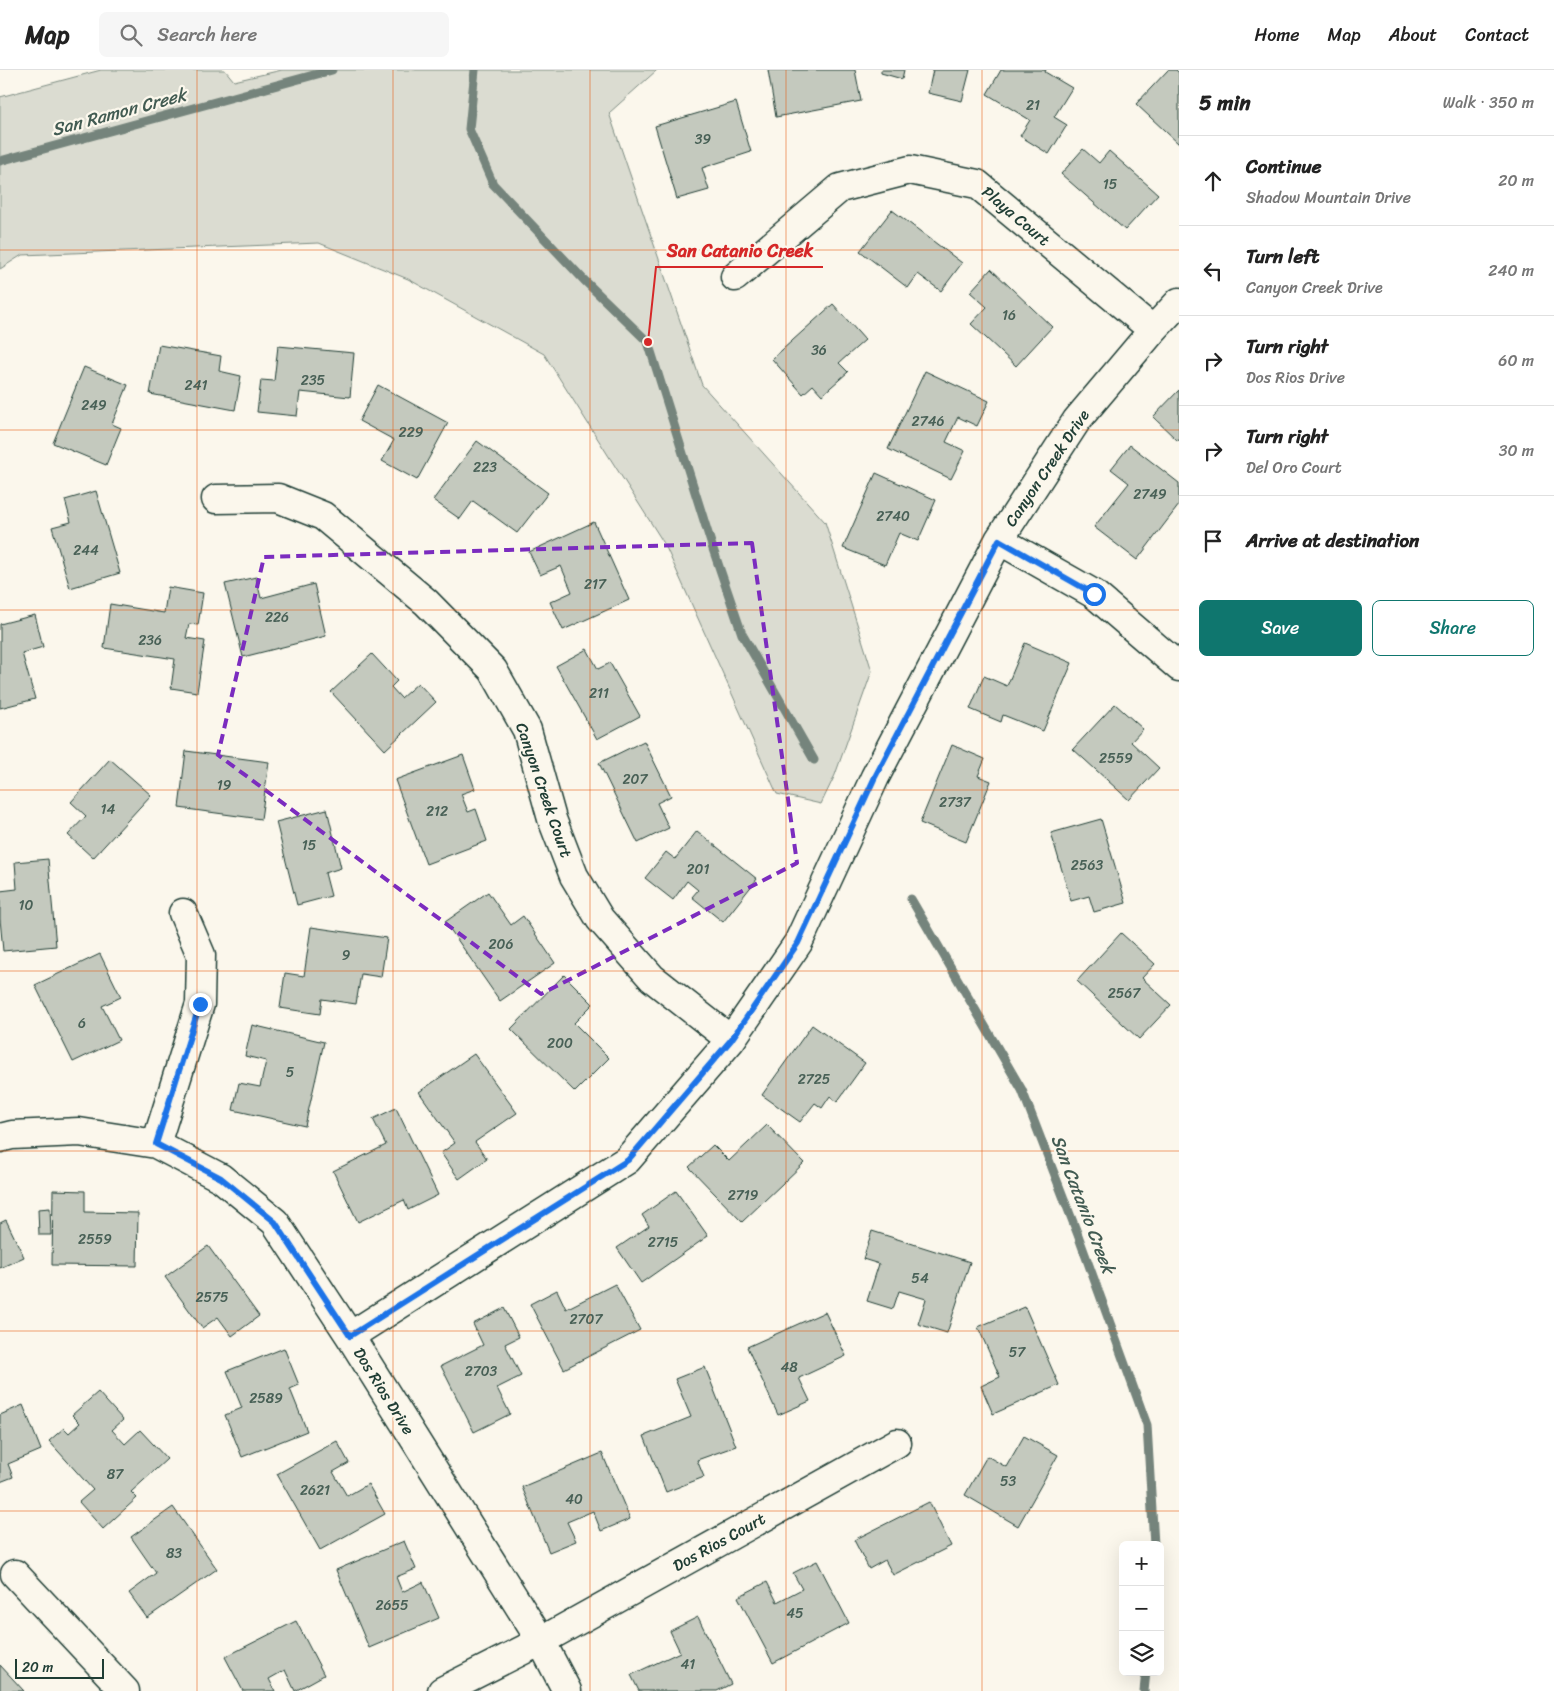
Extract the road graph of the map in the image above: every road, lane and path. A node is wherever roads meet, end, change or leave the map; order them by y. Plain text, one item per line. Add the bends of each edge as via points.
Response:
1 (735, 277) dead end
2 (1179, 302) edge
3 (1153, 330) junction
4 (216, 499) dead end
5 (999, 540) junction
6 (1179, 667) edge
7 (183, 913) dead end
8 (731, 1040) junction
9 (0, 1138) edge
10 (156, 1144) junction
11 (350, 1336) junction
12 (897, 1443) dead end
13 (15, 1574) dead end
14 (541, 1641) junction
15 (124, 1691) edge
16 (442, 1691) edge
17 (567, 1691) edge

1 - 3 street, Playa Court via 840,188 910,170 977,184
2 - 3 street, Canyon Creek Drive
3 - 5 street, Canyon Creek Drive via 1077,420
4 - 8 street, Canyon Creek Court via 278,498 323,516 426,602 493,670 527,730 552,819 574,876 600,919 652,978
5 - 6 street via 1094,594
5 - 8 street, Canyon Creek Drive via 875,777 798,943
7 - 10 street via 200,955 200,1004
8 - 11 street, Canyon Creek Drive via 628,1160
9 - 10 street, Dos Rios Drive via 79,1132
10 - 11 street, Dos Rios Drive via 221,1178 275,1222
11 - 14 street, Dos Rios Drive
12 - 14 street, Dos Rios Court
13 - 15 street
14 - 16 street, Dos Rios Court
14 - 17 street, Dos Rios Drive

